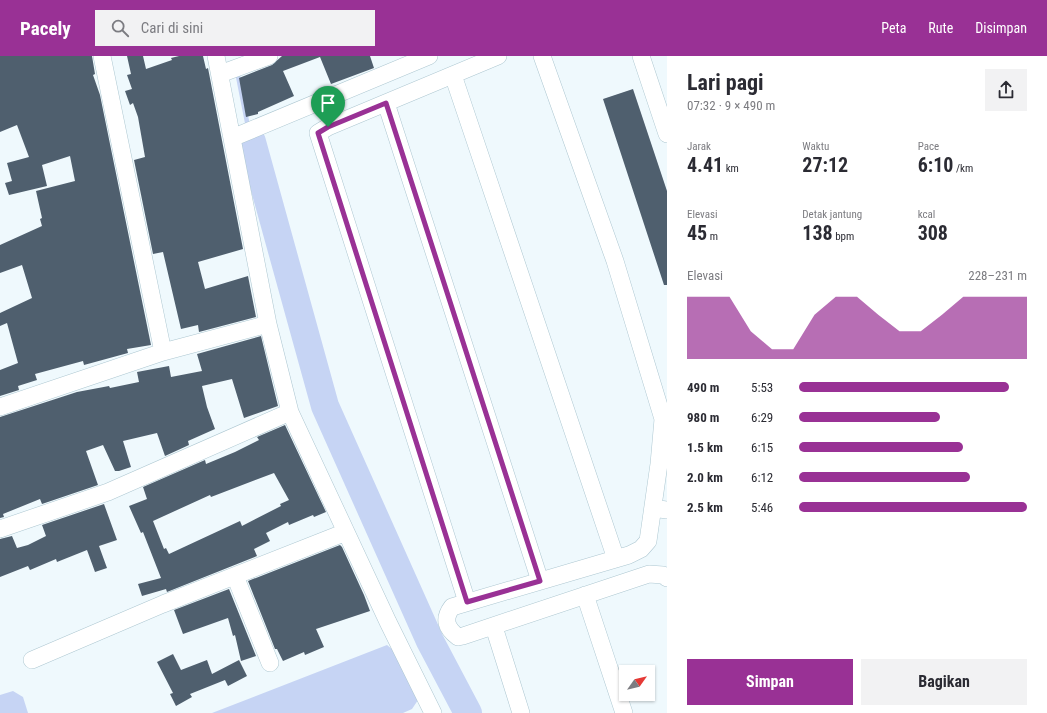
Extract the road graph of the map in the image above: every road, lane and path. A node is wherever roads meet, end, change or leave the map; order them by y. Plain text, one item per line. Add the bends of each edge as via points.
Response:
1 (102, 56) edge
2 (216, 56) edge
3 (269, 56) edge
4 (429, 56) edge
5 (498, 56) edge
6 (542, 56) edge
7 (641, 56) edge
8 (239, 66) edge
9 (453, 75) junction
10 (386, 103) junction
11 (242, 134) junction
12 (667, 134) edge
13 (268, 324) junction
14 (163, 352) junction
15 (0, 407) edge
16 (290, 412) junction
17 (660, 509) edge
18 (0, 529) edge
19 (346, 532) junction
20 (616, 559) junction
21 (235, 576) junction
22 (667, 578) edge
23 (540, 581) junction
24 (586, 596) junction
25 (467, 602) junction
26 (494, 627) junction
27 (32, 660) dead end
28 (270, 663) dead end
29 (433, 713) edge
30 (521, 713) edge
31 (624, 713) edge

1 - 14 street
2 - 8 street
3 - 8 street
4 - 11 street
5 - 9 street
6 - 17 street via 615,261 663,419
7 - 12 street
8 - 11 street
9 - 10 street
9 - 20 street
10 - 23 street
10 - 25 street via 318,133
11 - 13 street
13 - 14 street
13 - 16 street
14 - 15 street
16 - 18 street via 108,492
16 - 19 street
17 - 20 street via 648,541 641,549
19 - 21 street
19 - 29 street
20 - 23 street
21 - 27 street
21 - 28 street
22 - 24 street via 649,574
23 - 25 street
24 - 26 street
24 - 31 street
25 - 26 street via 452,607 446,614 450,631 458,637
26 - 30 street

